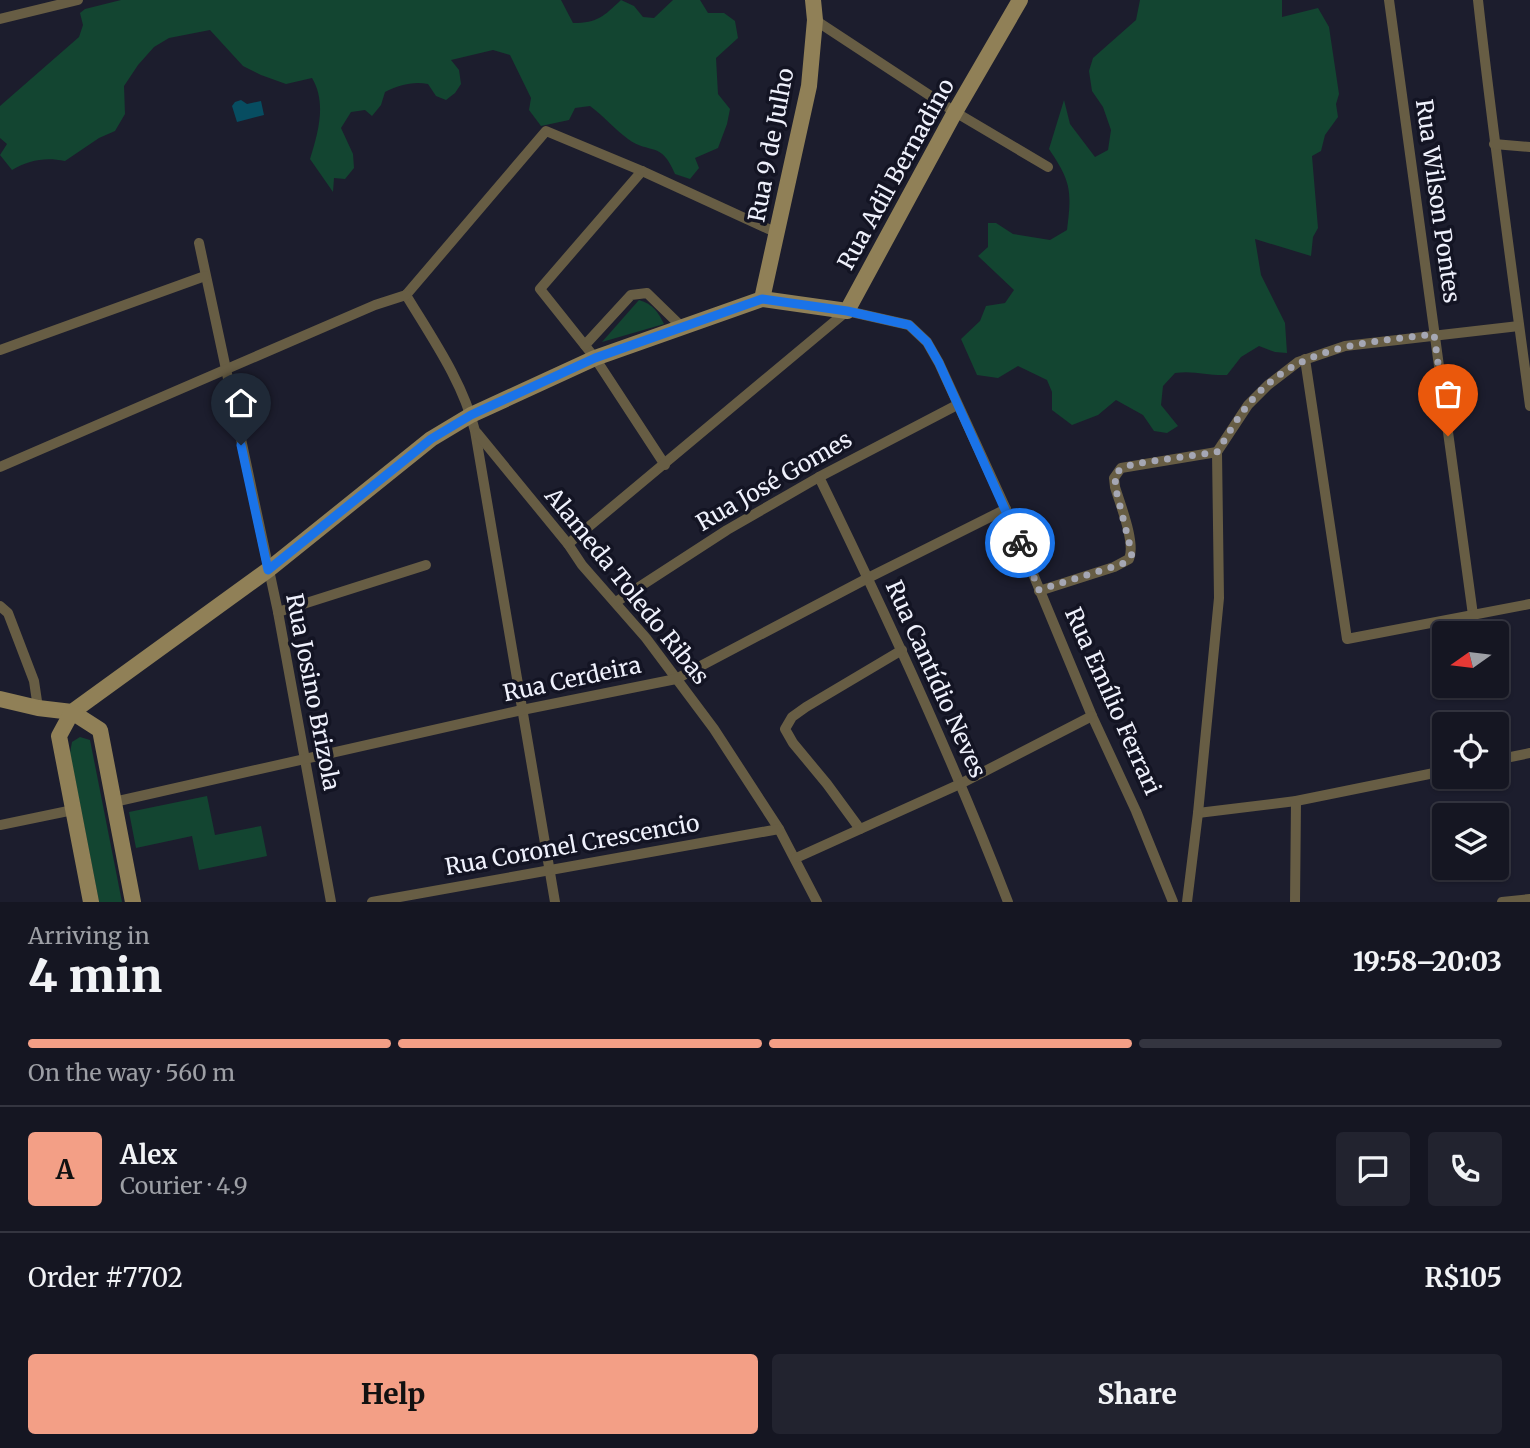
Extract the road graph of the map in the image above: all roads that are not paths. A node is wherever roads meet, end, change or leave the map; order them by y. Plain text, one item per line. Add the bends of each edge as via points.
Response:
1 (78, 0) edge
2 (813, 0) edge
3 (1020, 0) edge
4 (1389, 0) edge
5 (1478, 0) edge
6 (0, 19) edge
7 (815, 20) junction
8 (955, 112) junction
9 (1494, 144) junction
10 (1530, 148) edge
11 (1048, 167) dead end
12 (642, 171) junction
13 (777, 233) junction
14 (199, 243) dead end
15 (205, 276) junction
16 (1517, 294) junction
17 (406, 295) junction
18 (1530, 295) edge
19 (762, 299) junction
20 (847, 311) junction
21 (1519, 326) junction
22 (683, 328) junction
23 (1434, 334) junction
24 (0, 350) edge
25 (590, 352) junction
26 (1305, 359) junction
27 (225, 370) junction
28 (957, 405) junction
29 (1530, 406) edge
30 (473, 423) junction
31 (1217, 452) junction
32 (665, 465) junction
33 (0, 467) edge
34 (819, 477) junction
35 (1006, 509) junction
36 (568, 544) junction
37 (426, 565) dead end
38 (268, 570) junction
39 (869, 578) junction
40 (1039, 590) junction
41 (616, 603) junction
42 (1530, 604) edge
43 (0, 606) edge
44 (278, 612) junction
45 (1473, 615) junction
46 (902, 650) junction
47 (676, 679) junction
48 (0, 699) edge
49 (38, 708) junction
50 (522, 710) junction
51 (72, 712) junction
52 (1092, 716) junction
53 (1530, 753) edge
54 (1509, 757) edge
55 (304, 759) junction
56 (1432, 773) edge
57 (961, 784) junction
58 (1296, 801) junction
59 (114, 802) junction
60 (73, 810) junction
61 (1198, 813) junction
62 (0, 825) edge
63 (779, 829) junction
64 (860, 829) junction
65 (796, 858) junction
66 (549, 870) junction
67 (1530, 899) edge
68 (91, 902) edge
69 (133, 902) edge
70 (331, 902) edge
71 (372, 902) edge
72 (555, 902) edge
73 (817, 902) edge
74 (1008, 902) edge
75 (1173, 902) edge
76 (1187, 902) edge
77 (1295, 902) edge
78 (1502, 902) edge

1 - 6 street
2 - 7 main road, Rua 9 de Julho
3 - 8 main road, Rua Adil Bernadino
4 - 23 street, Rua Wilson Pontes
5 - 9 street
7 - 8 street
7 - 13 main road, Rua 9 de Julho via 809,86
8 - 11 street
8 - 20 main road, Rua Adil Bernadino
9 - 10 street
9 - 16 street
12 - 13 street
12 - 17 street via 546,131
12 - 25 street via 540,289
13 - 19 main road, Rua 9 de Julho
14 - 15 street, Rua Josino Brizola
15 - 24 street
15 - 27 street, Rua Josino Brizola
16 - 18 street
16 - 21 street
17 - 27 street
17 - 30 street, Alameda Toledo Ribas via 450,370
19 - 20 main road
19 - 22 main road
20 - 28 street, Rua Emílio Ferrari via 909,325 917,331 939,363
20 - 32 street, Rua Adil Bernadino
21 - 23 street
21 - 29 street
22 - 25 main road
22 - 25 street via 647,293 631,295
23 - 26 street via 1345,346
23 - 45 street, Rua Wilson Pontes
25 - 30 main road
25 - 32 street
26 - 31 street via 1248,405
26 - 45 street via 1347,639
27 - 33 street
27 - 38 street, Rua Josino Brizola
28 - 34 street, Rua José Gomes
28 - 35 street, Rua Emílio Ferrari
30 - 36 street, Alameda Toledo Ribas
30 - 38 main road via 431,439
30 - 50 street
31 - 40 street via 1121,468 1115,486 1130,542 1129,559 1114,568
31 - 61 street via 1219,598
32 - 36 street, Rua Adil Bernadino
34 - 39 street, Rua Cantídio Neves
34 - 41 street, Rua José Gomes
35 - 39 street, Rua Cerdeira
35 - 40 street, Rua Emílio Ferrari
36 - 41 street, Alameda Toledo Ribas
37 - 44 street
38 - 44 street, Rua Josino Brizola
38 - 51 main road
39 - 46 street, Rua Cantídio Neves
39 - 47 street, Rua Cerdeira
40 - 52 street, Rua Emílio Ferrari
41 - 47 street, Alameda Toledo Ribas
42 - 45 street
43 - 49 street via 8,613 34,681
44 - 55 street, Rua Josino Brizola
46 - 57 street, Rua Cantídio Neves
46 - 64 street via 787,723 793,743
47 - 50 street, Rua Cerdeira
47 - 63 street, Alameda Toledo Ribas
48 - 49 main road
49 - 51 main road
50 - 55 street, Rua Cerdeira
50 - 66 street
51 - 59 main road via 100,730
51 - 60 main road via 59,736
52 - 57 street
52 - 75 street, Rua Emílio Ferrari
53 - 54 street
55 - 59 street, Rua Cerdeira
55 - 70 street, Rua Josino Brizola
56 - 58 street
57 - 64 street
57 - 74 street, Rua Cantídio Neves
58 - 61 street
58 - 77 street
59 - 69 main road
60 - 62 street
60 - 68 main road
61 - 76 street
63 - 65 street, Alameda Toledo Ribas
63 - 66 street, Rua Coronel Crescencio
64 - 65 street
65 - 73 street, Alameda Toledo Ribas
66 - 71 street, Rua Coronel Crescencio
66 - 72 street
67 - 78 street

